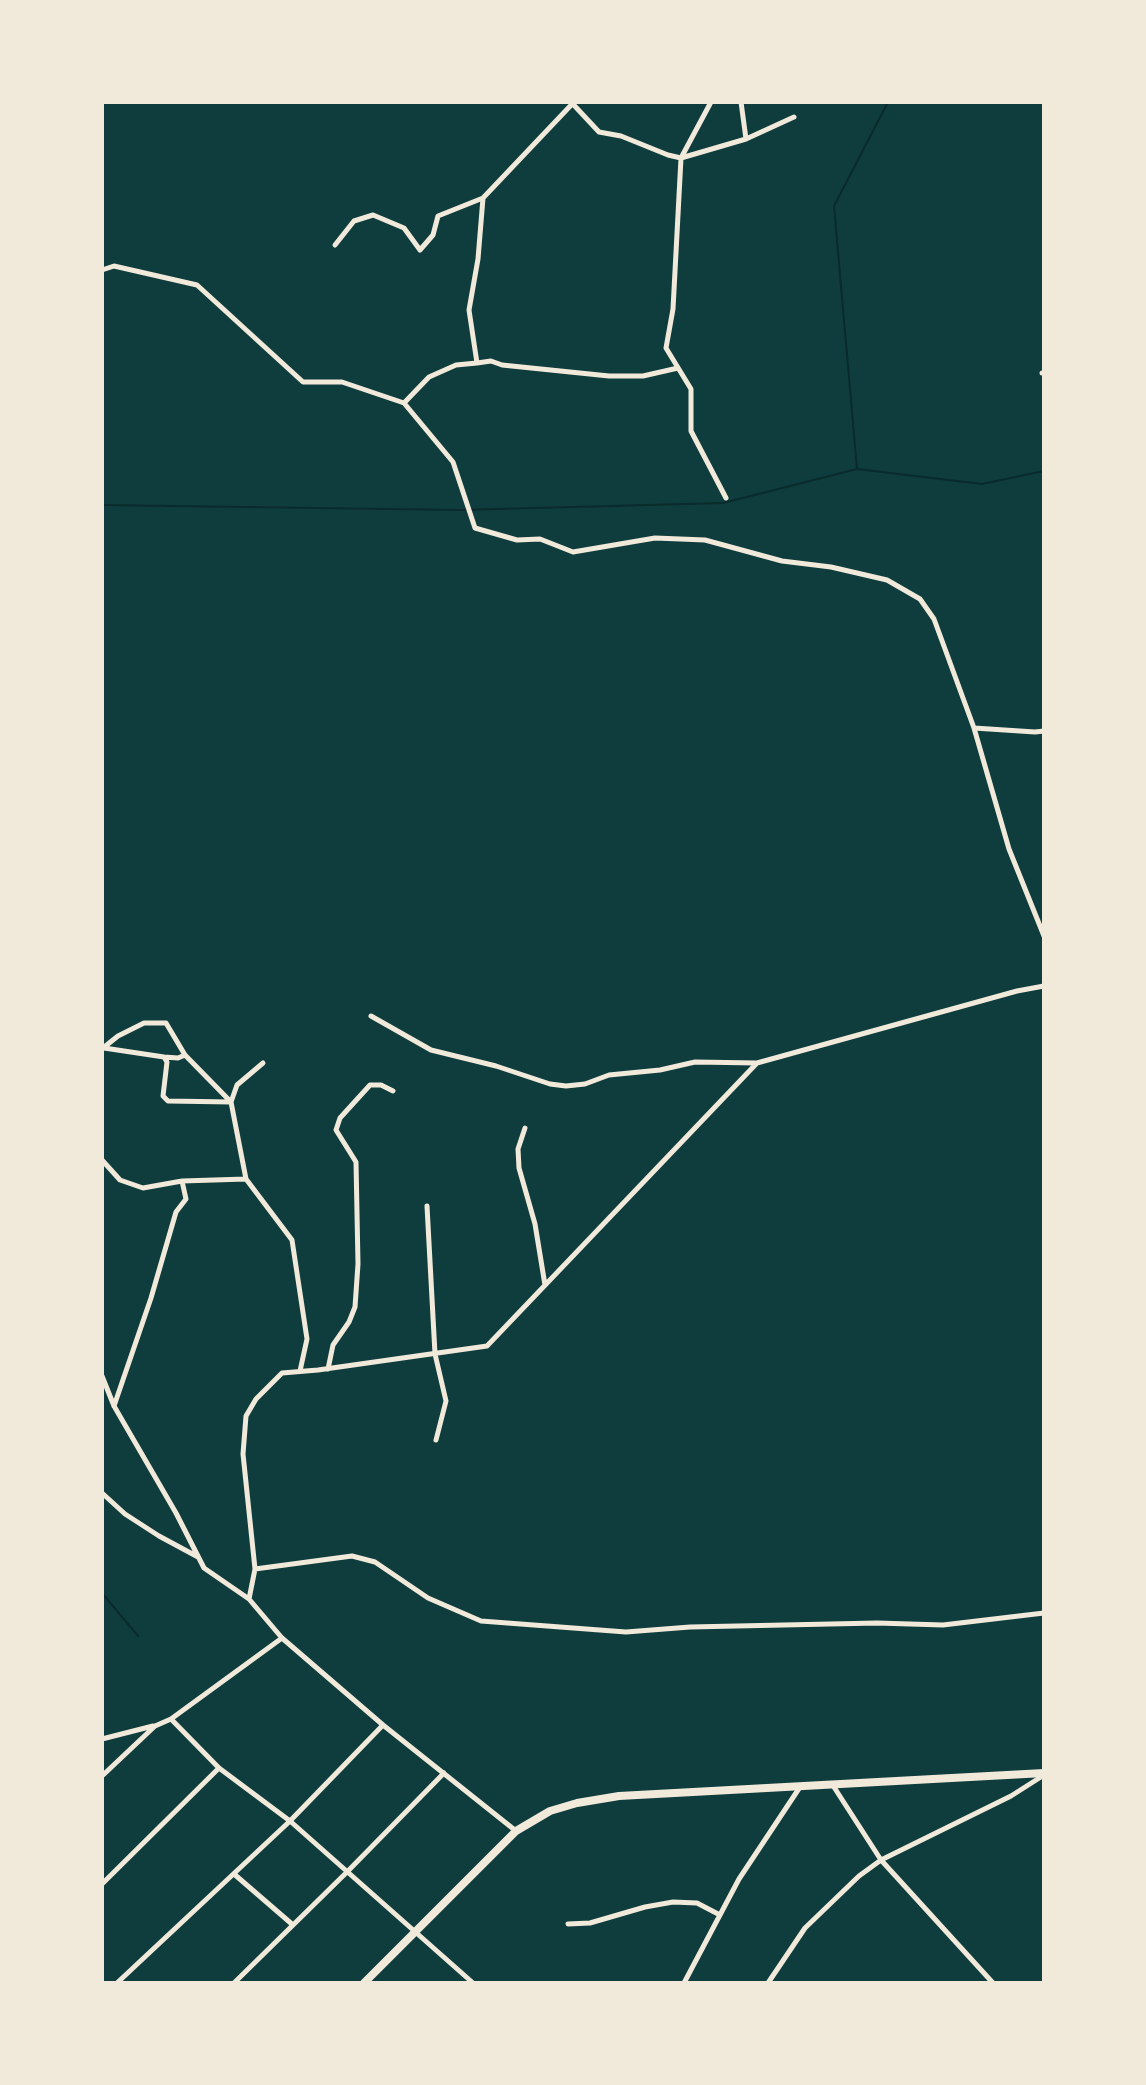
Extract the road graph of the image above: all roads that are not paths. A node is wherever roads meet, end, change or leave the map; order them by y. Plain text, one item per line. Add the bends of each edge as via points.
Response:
1 (711, 102) edge
2 (741, 102) edge
3 (573, 103) edge
4 (794, 117) dead end
5 (746, 139) junction
6 (681, 158) junction
7 (483, 198) junction
8 (335, 244) dead end
9 (102, 270) edge
10 (477, 363) junction
11 (678, 368) junction
12 (404, 403) junction
13 (726, 498) dead end
14 (974, 728) junction
15 (1044, 731) edge
16 (1044, 936) edge
17 (1044, 986) edge
18 (371, 1016) dead end
19 (103, 1047) edge
20 (184, 1055) junction
21 (164, 1058) junction
22 (263, 1063) dead end
23 (757, 1063) junction
24 (393, 1091) dead end
25 (231, 1102) junction
26 (525, 1128) dead end
27 (102, 1160) edge
28 (246, 1179) junction
29 (182, 1181) junction
30 (427, 1206) dead end
31 (545, 1285) junction
32 (435, 1354) junction
33 (328, 1369) junction
34 (300, 1371) junction
35 (102, 1376) edge
36 (114, 1406) junction
37 (436, 1440) dead end
38 (102, 1493) edge
39 (199, 1558) junction
40 (255, 1569) junction
41 (249, 1599) junction
42 (1044, 1613) edge
43 (282, 1638) junction
44 (171, 1719) junction
45 (383, 1725) junction
46 (155, 1726) junction
47 (102, 1739) edge
48 (219, 1768) junction
49 (444, 1773) junction
50 (1044, 1774) edge
51 (102, 1776) edge
52 (832, 1784) junction
53 (800, 1787) junction
54 (290, 1821) junction
55 (516, 1831) junction
56 (881, 1860) junction
57 (346, 1872) junction
58 (234, 1874) junction
59 (102, 1884) edge
60 (720, 1915) junction
61 (568, 1924) dead end
62 (293, 1925) junction
63 (415, 1931) junction
64 (117, 1983) edge
65 (234, 1983) edge
66 (364, 1983) edge
67 (474, 1983) edge
68 (684, 1983) edge
69 (768, 1983) edge
70 (993, 1983) edge

1 - 6 street
2 - 5 street
3 - 6 street via 599,132
3 - 7 street
4 - 5 street
5 - 6 street
6 - 11 street via 673,309 666,348
7 - 8 street via 438,216 433,235 420,250 404,228 373,215 354,221
7 - 10 street via 469,310
9 - 12 street via 114,266 197,285 303,382 342,382
10 - 11 street via 491,361 609,376 642,376
10 - 12 street via 456,365 429,377
11 - 13 street via 691,389 691,431
12 - 14 street via 453,462 475,528 517,540 540,539 573,552 656,538 705,540 782,561 887,580 920,600 934,619
14 - 15 street
14 - 16 street via 1009,849
17 - 23 street
18 - 23 street via 431,1050 566,1086 694,1062
19 - 20 street via 144,1023 166,1023
19 - 21 street
20 - 21 street
20 - 25 street
21 - 25 street via 167,1062 163,1096 168,1101
22 - 25 street via 237,1085
23 - 31 street
24 - 33 street via 370,1085 340,1118 336,1130 356,1162 358,1264 355,1307 333,1345
25 - 28 street
26 - 31 street via 518,1149 519,1168 536,1224
27 - 29 street via 120,1180 143,1188
28 - 29 street
28 - 34 street via 292,1240 307,1340
29 - 36 street via 186,1199 176,1212
30 - 32 street
31 - 32 street via 487,1346
32 - 33 street
32 - 37 street via 446,1401
33 - 34 street
34 - 40 street via 282,1372 256,1399 246,1416 243,1454
35 - 36 street
36 - 39 street
38 - 39 street via 125,1514
39 - 41 street via 204,1568
40 - 41 street
40 - 42 street via 352,1556 375,1562 428,1598 481,1621 626,1632 865,1623 943,1625
41 - 43 street
43 - 44 street
43 - 45 street
44 - 46 street
44 - 48 street
45 - 49 street
45 - 54 street
46 - 47 street
46 - 51 street
48 - 54 street
48 - 59 street
49 - 55 street
49 - 57 street
50 - 52 main road
50 - 56 street via 1011,1796
52 - 53 main road
52 - 56 street
53 - 55 main road via 619,1796 550,1811
53 - 60 street
54 - 57 street
54 - 58 street
55 - 63 main road
56 - 69 street via 805,1928
56 - 70 street
57 - 62 street
57 - 63 street
58 - 62 street
58 - 64 street
60 - 61 street via 697,1903 673,1902 591,1923
60 - 68 street
62 - 65 street
63 - 66 main road
63 - 67 street

